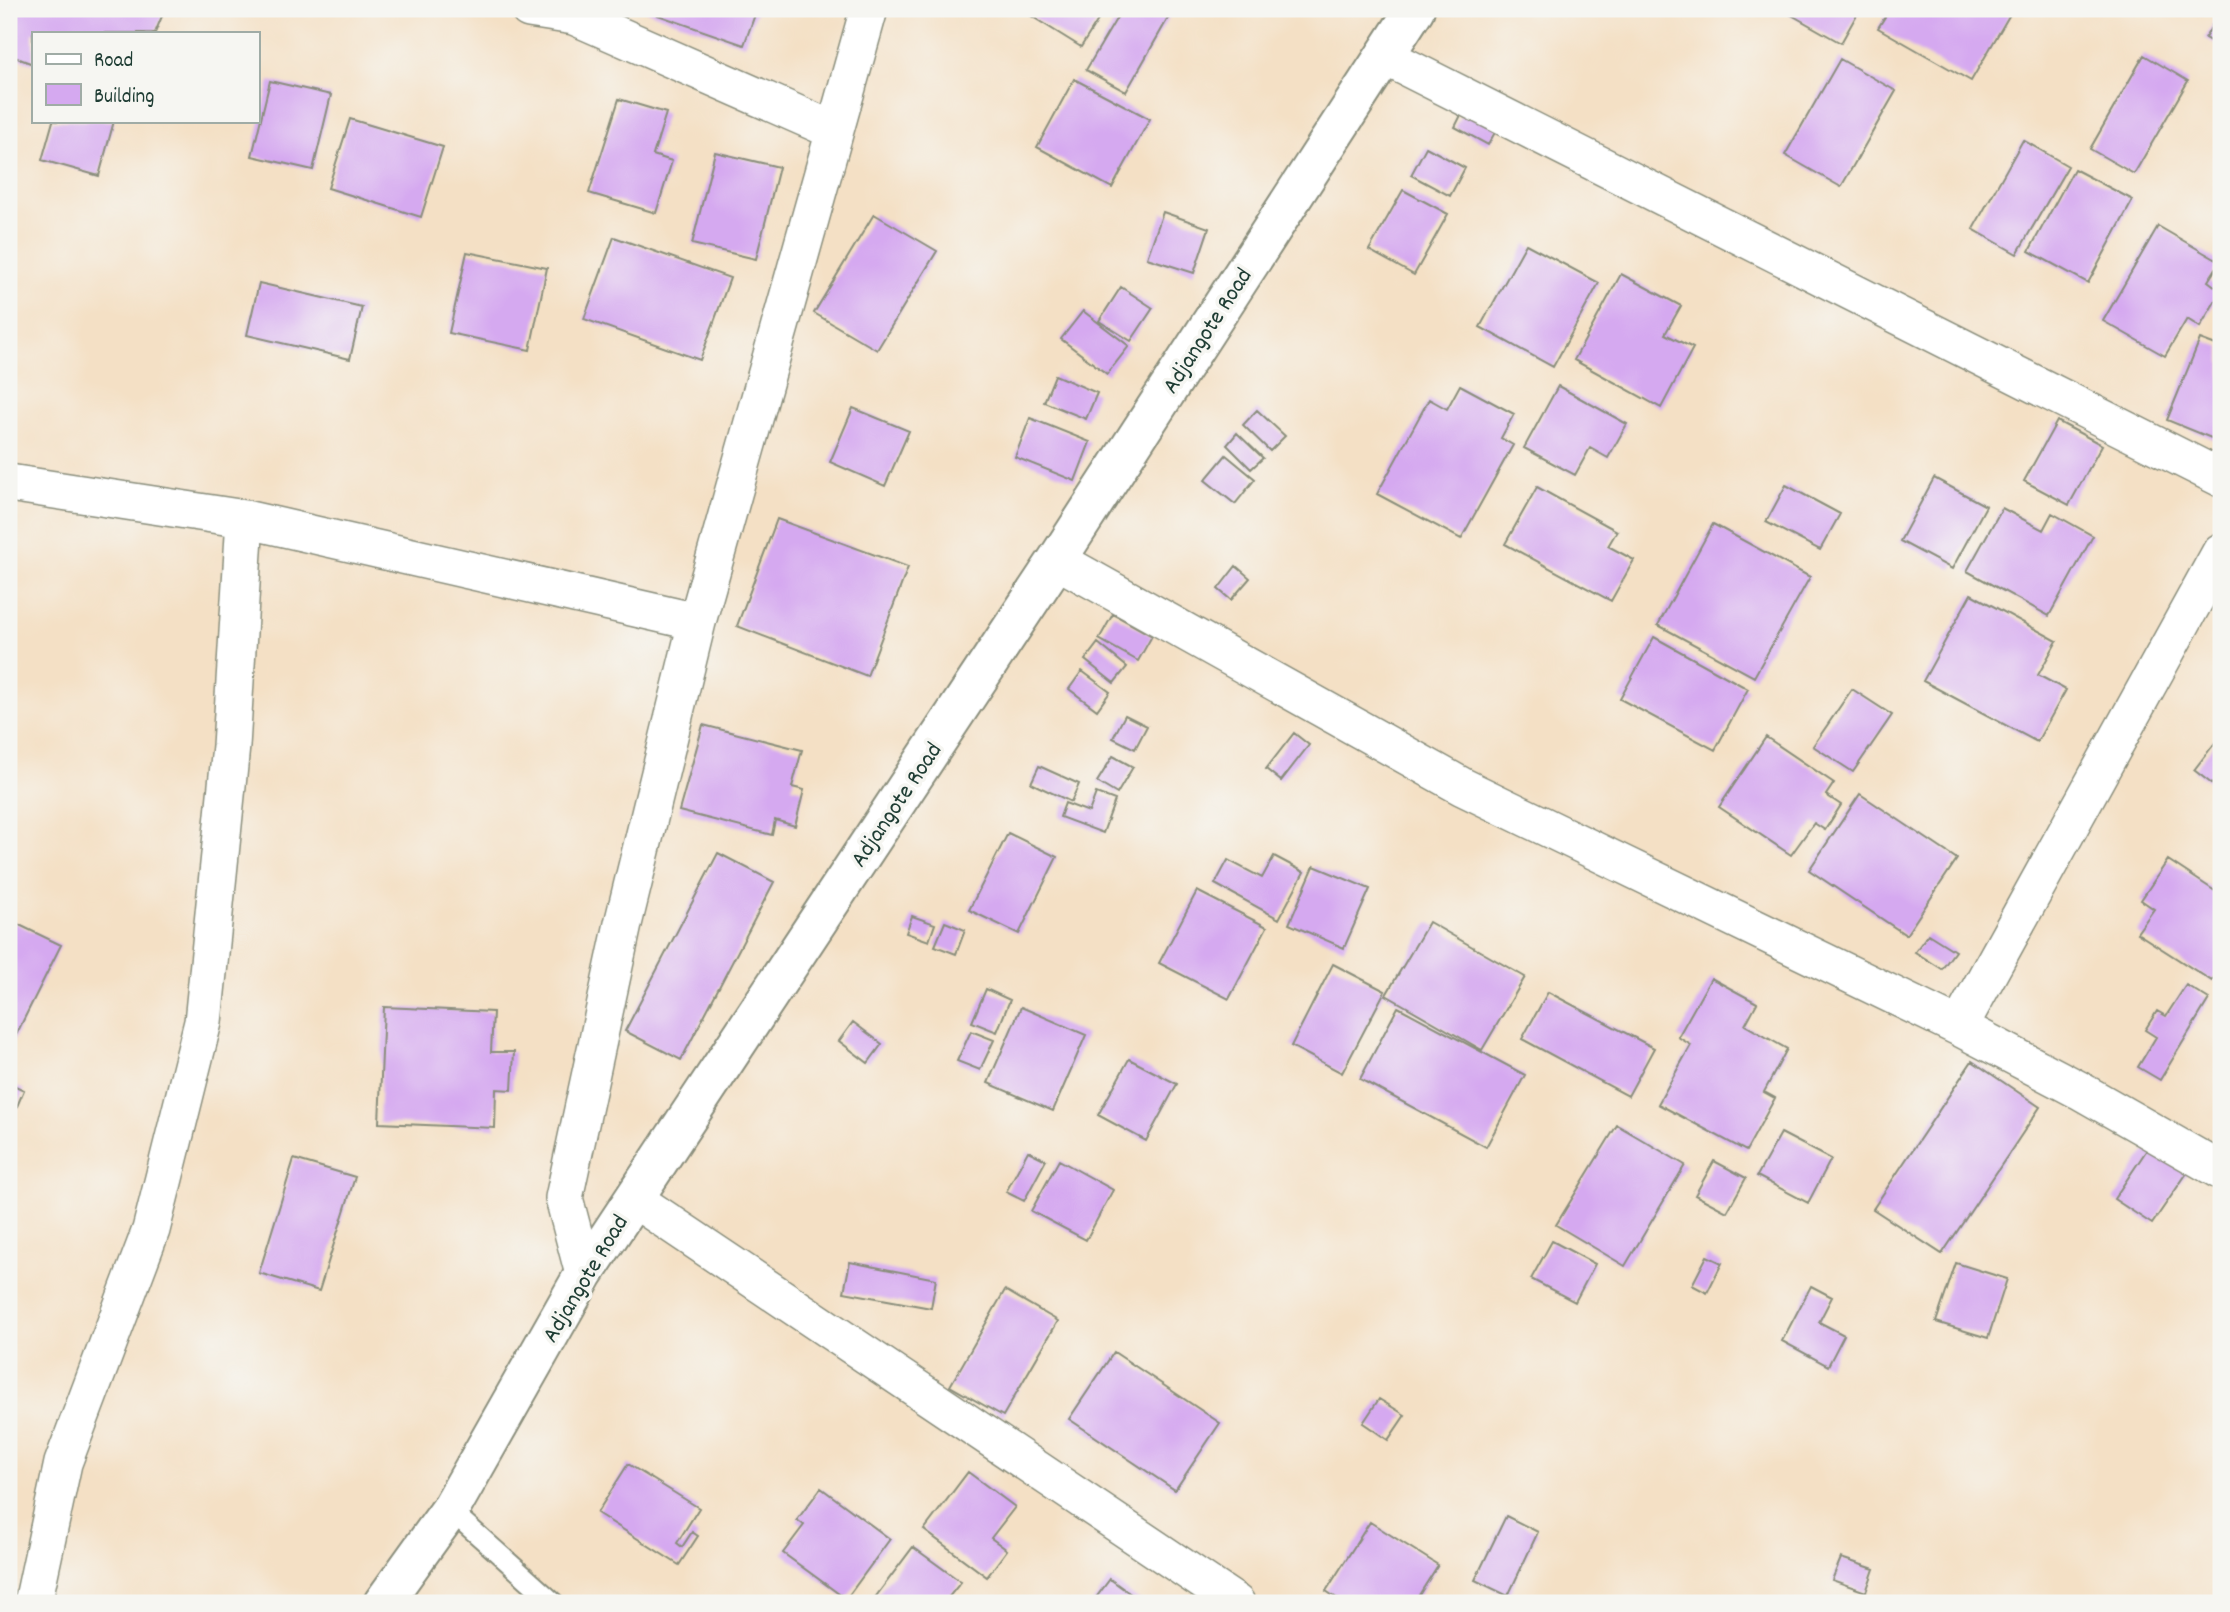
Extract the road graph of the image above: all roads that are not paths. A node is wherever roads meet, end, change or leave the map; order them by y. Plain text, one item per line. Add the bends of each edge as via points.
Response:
1 (529, 9) edge
2 (869, 9) edge
3 (1415, 9) edge
4 (1384, 56) junction
5 (833, 130) junction
6 (2221, 478) edge
7 (9, 484) edge
8 (245, 519) junction
9 (2221, 552) edge
10 (1057, 560) junction
11 (697, 622) junction
12 (1959, 1027) junction
13 (2221, 1171) edge
14 (634, 1199) junction
15 (584, 1274) junction
16 (450, 1510) junction
17 (33, 1603) edge
18 (383, 1603) edge
19 (554, 1603) edge
20 (1236, 1603) edge

1 - 5 street via 574,16
2 - 5 street
3 - 4 street, Adjangote Road
4 - 6 street
4 - 10 street, Adjangote Road
5 - 11 street
7 - 8 street
8 - 11 street
8 - 17 street via 231,746 203,1022 151,1230 63,1463
9 - 12 street
10 - 12 street via 1462,788
10 - 14 street, Adjangote Road
11 - 15 street via 623,924 564,1199
12 - 13 street
14 - 15 street, Adjangote Road
14 - 20 street
15 - 16 street, Adjangote Road
16 - 18 street, Adjangote Road
16 - 19 lane

